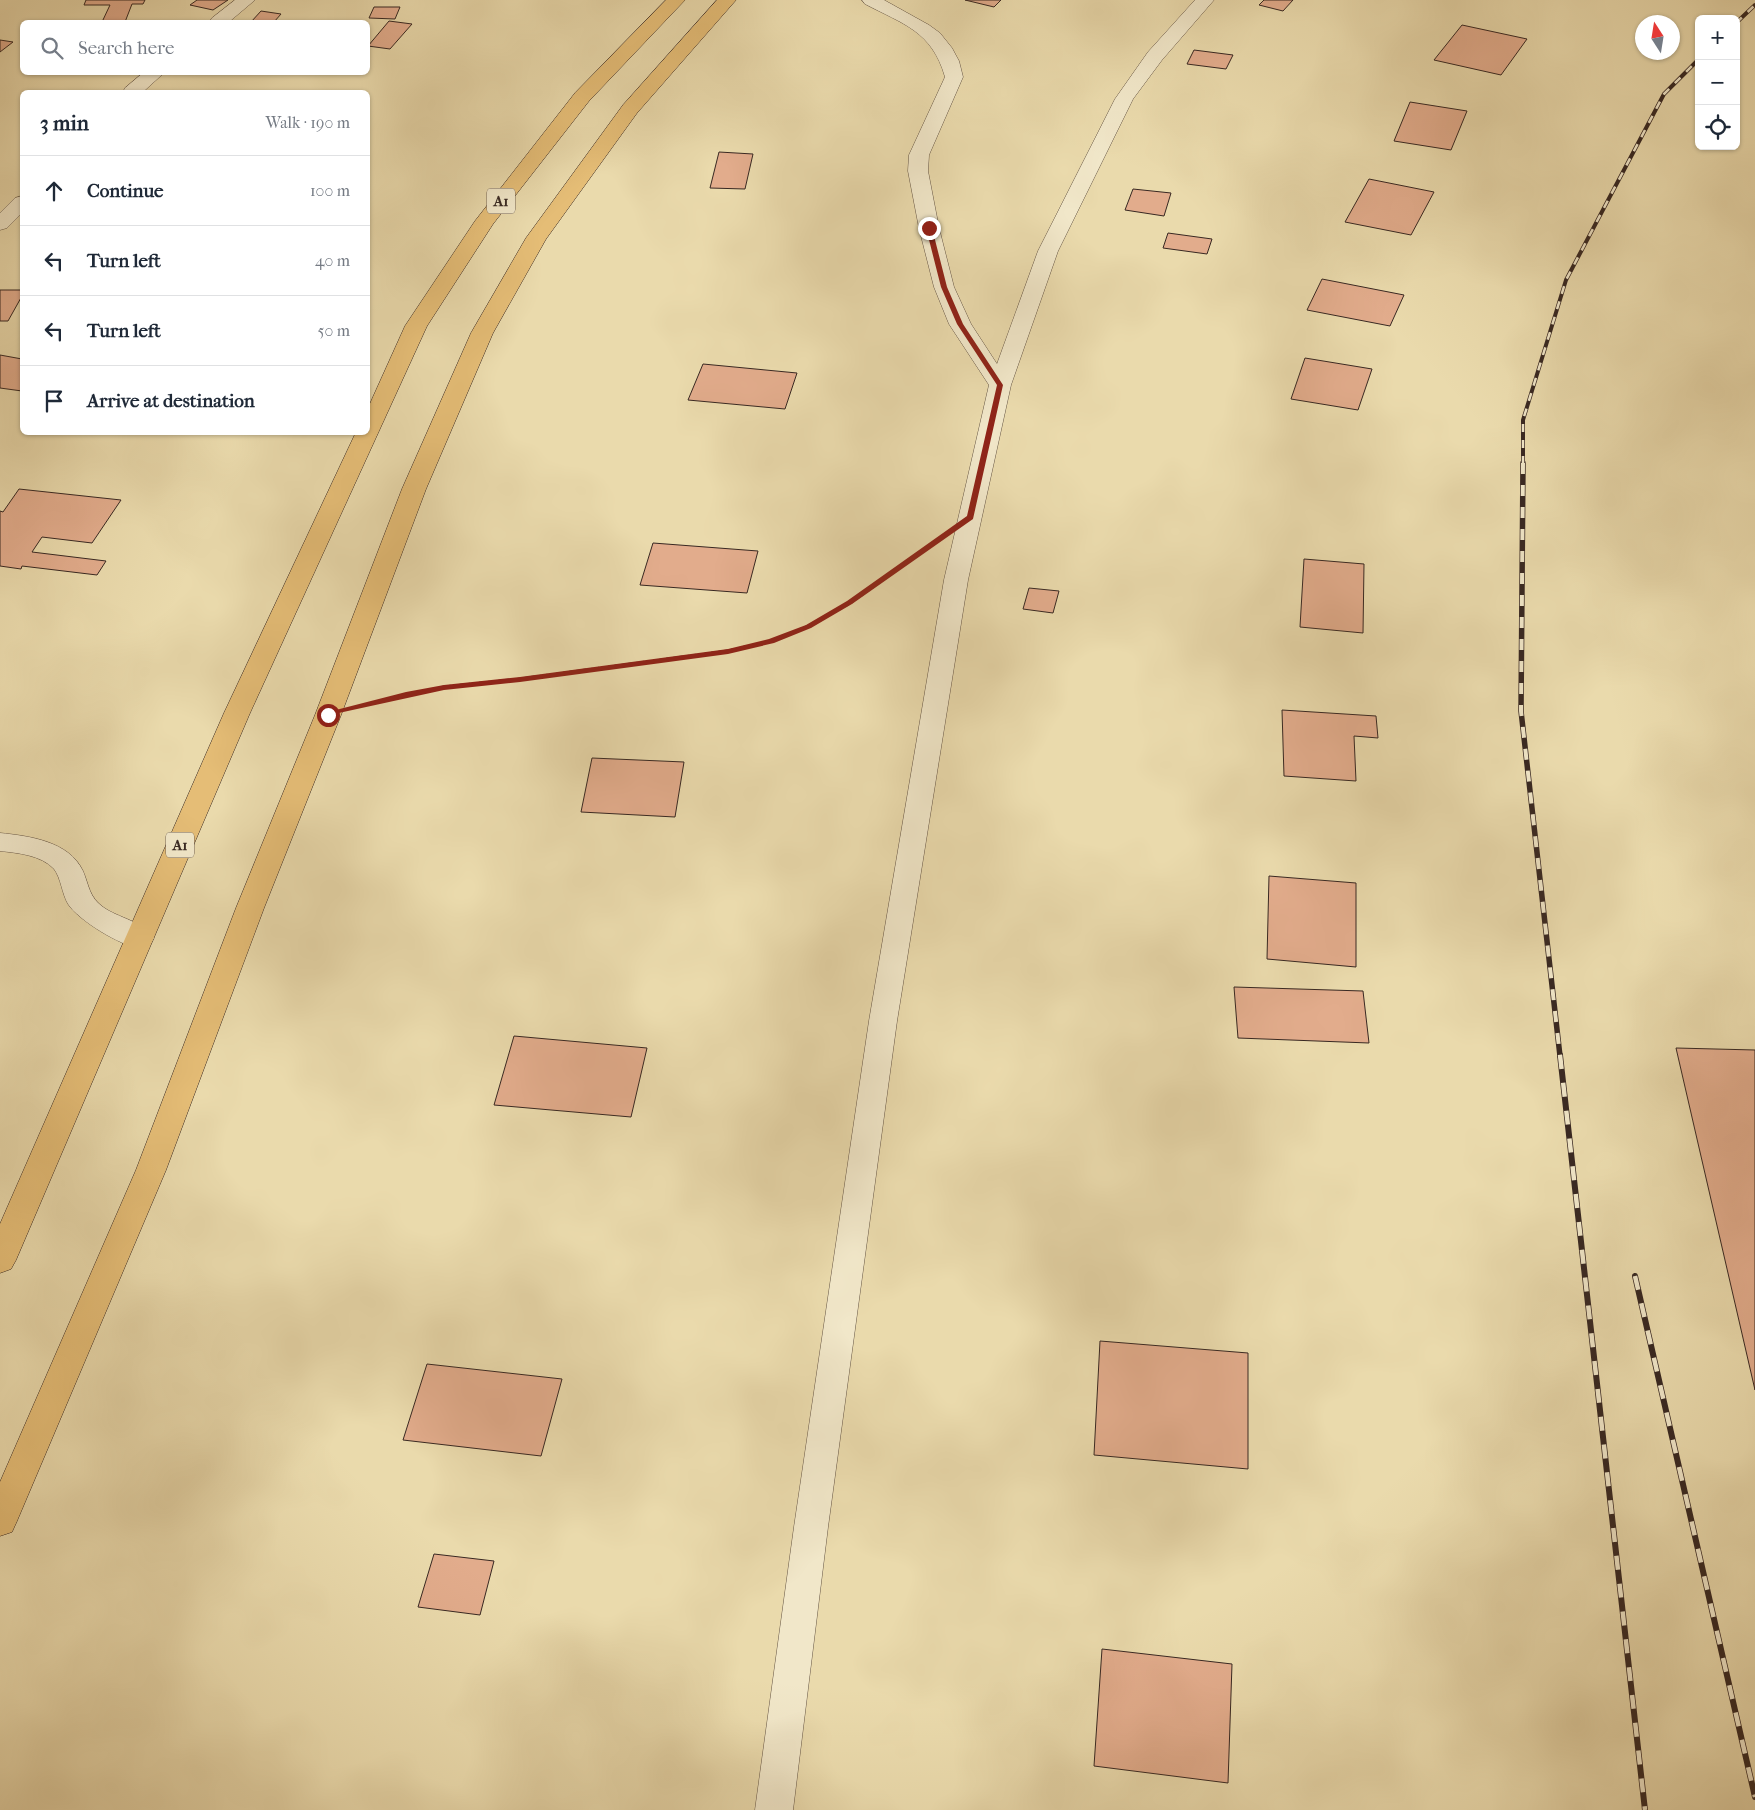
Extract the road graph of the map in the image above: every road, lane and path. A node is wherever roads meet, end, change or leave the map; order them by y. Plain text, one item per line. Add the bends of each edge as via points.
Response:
1 (246, 0) edge
2 (676, 0) edge
3 (727, 0) edge
4 (871, 0) edge
5 (1205, 0) edge
6 (221, 20) edge
7 (152, 75) edge
8 (134, 90) edge
9 (20, 204) edge
10 (0, 224) edge
11 (1000, 385) junction
12 (370, 426) edge
13 (366, 435) edge
14 (970, 517) junction
15 (328, 715) junction
16 (0, 842) edge
17 (140, 938) junction
18 (0, 1260) edge
19 (0, 1521) edge
20 (774, 1810) edge

1 - 6 street
2 - 12 highway, A1 via 582,97 485,221 416,326
3 - 15 highway via 630,110 536,238 482,333 414,489
4 - 11 street via 933,34 952,66 954,77 919,155 918,170 944,287 960,324
5 - 11 street via 1155,56 1124,99 1048,251
7 - 8 street
9 - 10 street
11 - 14 street
13 - 17 highway, A1 via 237,713
14 - 15 path via 850,603 809,626 772,641 728,652 444,687
14 - 20 street via 956,580 883,1021
15 - 19 highway via 250,908 151,1170
16 - 17 street via 47,853 66,865 80,902 96,915
17 - 18 highway, A1

